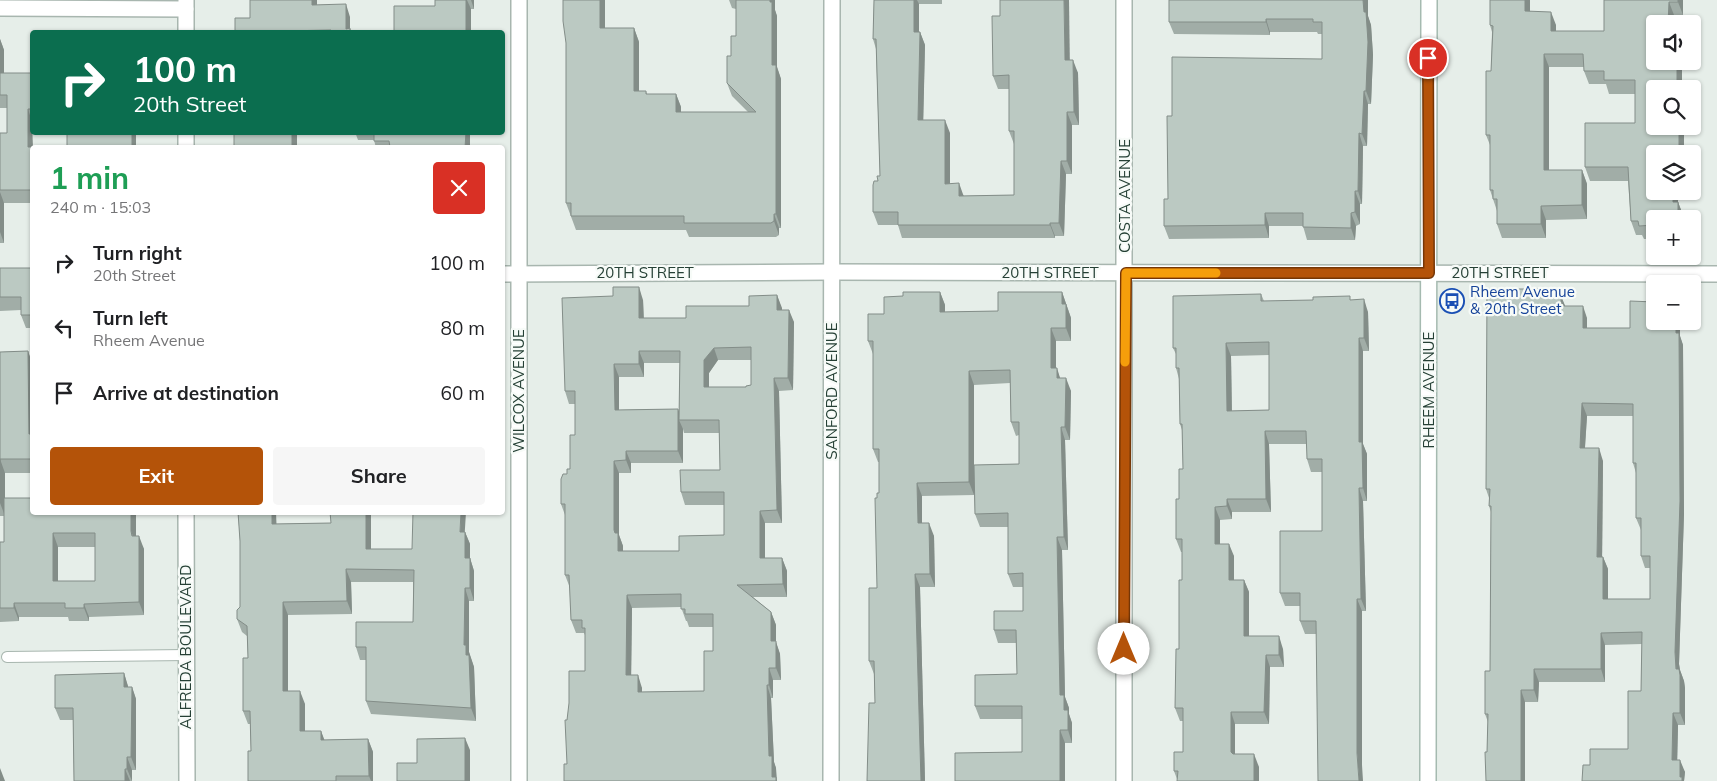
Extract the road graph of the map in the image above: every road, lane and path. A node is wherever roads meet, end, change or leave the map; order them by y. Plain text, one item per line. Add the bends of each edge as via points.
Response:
1 (519, 0) edge
2 (832, 0) edge
3 (1124, 0) edge
4 (1428, 0) edge
5 (186, 5) edge
6 (0, 8) edge
7 (186, 30) edge
8 (832, 272) junction
9 (1126, 273) junction
10 (1429, 273) junction
11 (505, 274) edge
12 (519, 274) junction
13 (1717, 274) edge
14 (186, 515) edge
15 (187, 655) junction
16 (7, 657) dead end
17 (187, 781) edge
18 (519, 781) edge
19 (831, 781) edge
20 (1124, 781) edge
21 (1428, 781) edge

1 - 12 street, WILCOX AVENUE
2 - 8 street, SANFORD AVENUE
3 - 9 street, COSTA AVENUE
4 - 10 street, RHEEM AVENUE
5 - 6 street
5 - 7 street
8 - 9 street, 20TH STREET
8 - 12 street, 20TH STREET
8 - 19 street, SANFORD AVENUE
9 - 10 street, 20TH STREET
9 - 20 street, COSTA AVENUE
10 - 13 street, 20TH STREET
10 - 21 street, RHEEM AVENUE
11 - 12 street, 20TH STREET
12 - 18 street, WILCOX AVENUE
14 - 15 street, ALFREDA BOULEVARD
15 - 16 lane
15 - 17 street, ALFREDA BOULEVARD

